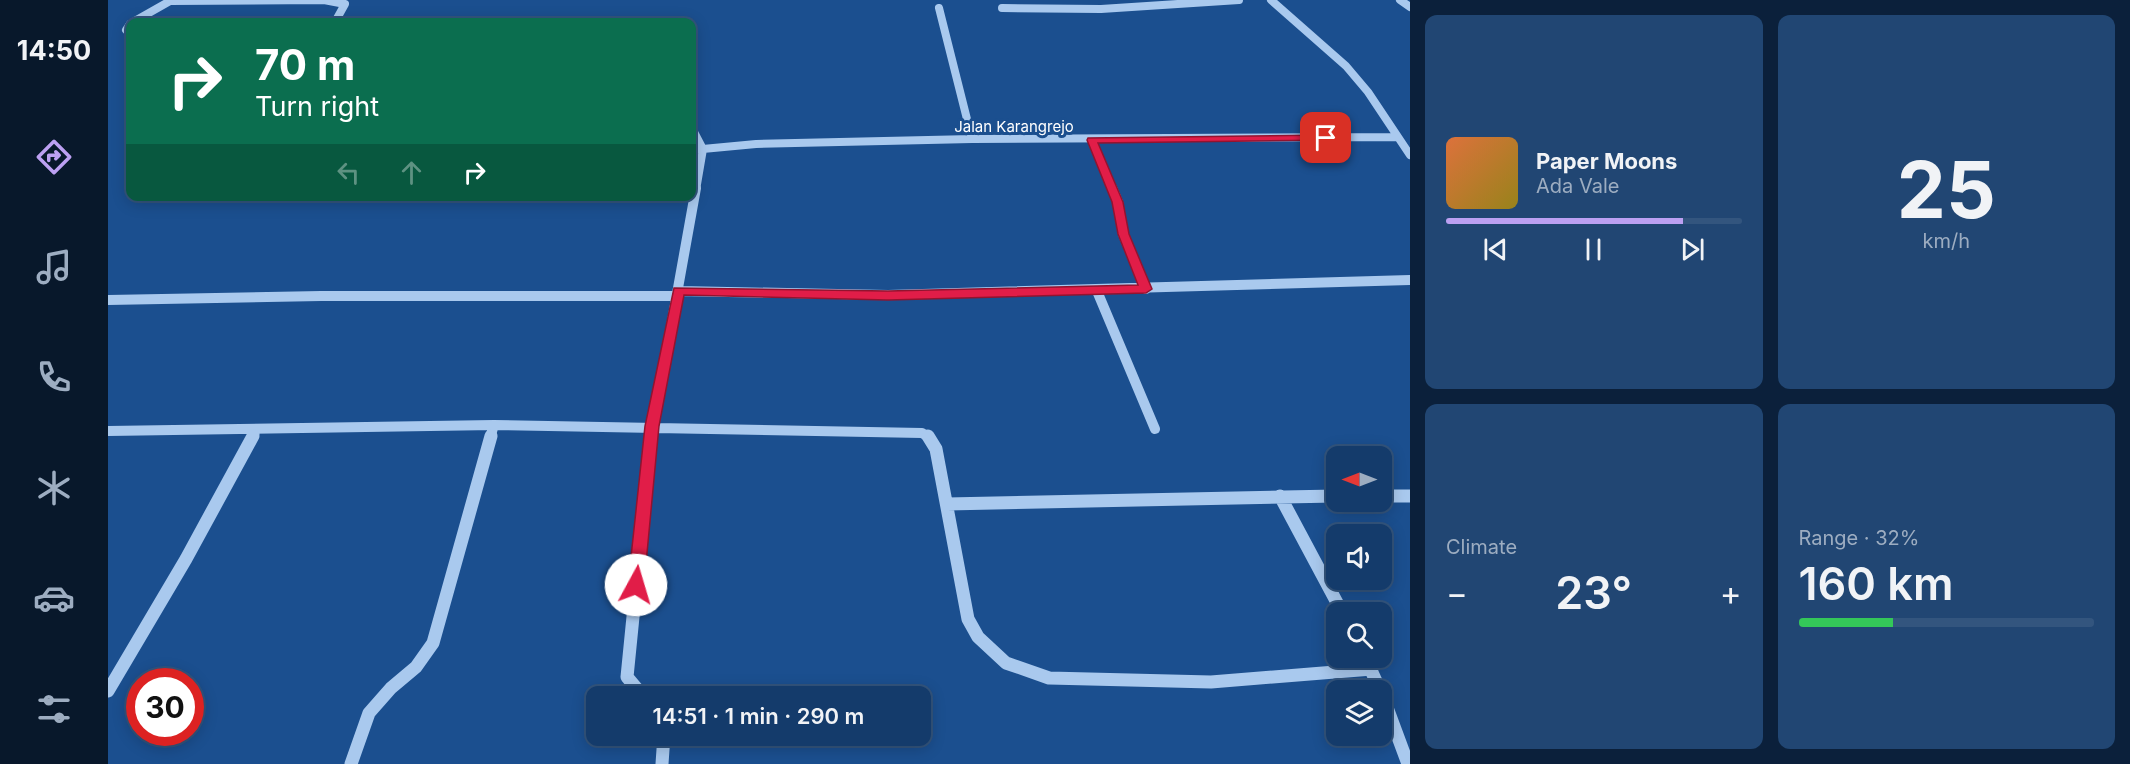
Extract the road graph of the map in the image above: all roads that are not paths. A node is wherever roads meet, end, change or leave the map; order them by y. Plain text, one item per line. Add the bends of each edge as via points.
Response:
1 (1239, 0) edge
2 (1271, 0) edge
3 (1400, 0) edge
4 (1410, 7) edge
5 (939, 8) dead end
6 (1002, 8) dead end
7 (140, 18) edge
8 (337, 18) edge
9 (1396, 138) junction
10 (972, 139) junction
11 (1092, 140) junction
12 (697, 149) edge
13 (1410, 155) edge
14 (690, 201) edge
15 (1410, 280) edge
16 (1146, 289) junction
17 (1097, 291) junction
18 (678, 294) junction
19 (108, 300) edge
20 (494, 425) junction
21 (652, 426) junction
22 (1155, 429) dead end
23 (256, 430) junction
24 (108, 431) edge
25 (1280, 496) junction
26 (1326, 496) edge
27 (1392, 496) edge
28 (1410, 496) edge
29 (947, 504) junction
30 (1336, 602) edge
31 (1327, 668) edge
32 (635, 686) edge
33 (108, 691) edge
34 (1392, 721) edge
35 (663, 746) edge
36 (351, 764) edge
37 (662, 764) edge
38 (1408, 764) edge

1 - 6 street via 1101,9
2 - 9 street via 1346,66 1368,92
3 - 4 street
5 - 10 street
7 - 8 street via 165,2 213,0 339,1 345,6
9 - 11 street, Jalan Karangrejo
9 - 13 street
10 - 11 street, Jalan Karangrejo
10 - 12 street, Jalan Karangrejo
11 - 16 street via 1118,202 1124,234
14 - 18 street
15 - 16 street
16 - 17 street
17 - 18 street via 888,296
17 - 22 street
18 - 19 street
18 - 21 street
20 - 21 street
20 - 23 street
20 - 36 street via 433,643 416,667 369,713
21 - 29 street via 922,433 936,449
21 - 32 street via 627,676
23 - 24 street
23 - 33 street
25 - 26 street
25 - 29 street
25 - 30 street
27 - 28 street
29 - 31 street via 968,619 978,637 1006,663 1049,678 1211,682
34 - 38 street
35 - 37 street

